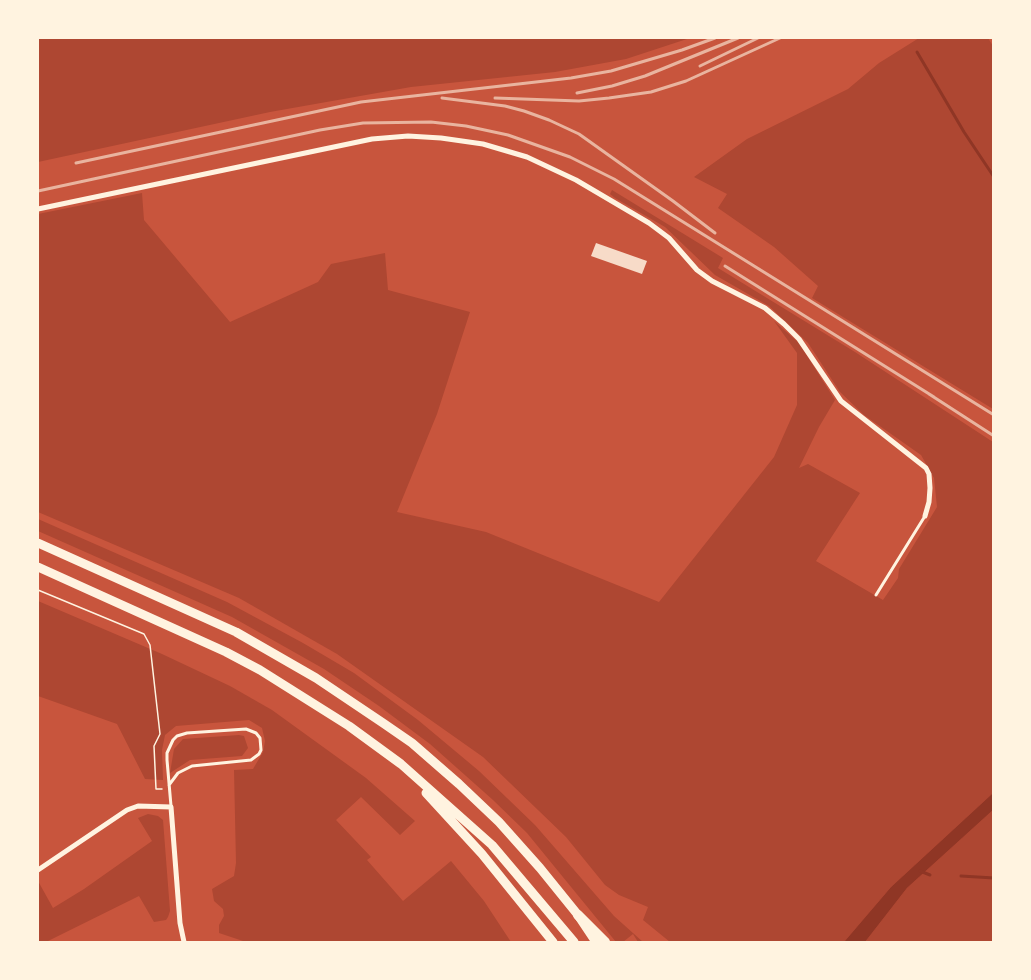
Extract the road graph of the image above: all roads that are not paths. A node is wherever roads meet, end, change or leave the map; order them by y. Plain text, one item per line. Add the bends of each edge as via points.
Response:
1 (38, 209) edge
2 (925, 516) joint
3 (38, 543) edge
4 (38, 567) edge
5 (876, 595) dead end
6 (401, 765) junction
7 (169, 785) junction
8 (171, 807) junction
9 (38, 870) edge
10 (578, 915) junction
11 (184, 942) edge
12 (552, 942) edge
13 (574, 942) edge
14 (596, 942) edge
15 (605, 942) edge

1 - 2 street via 372,139 441,138 483,144 527,157 650,223 697,270 765,308 784,324 799,339 841,401 926,468 930,482
2 - 5 lane
3 - 10 main road via 236,632 384,723 499,822
4 - 6 main road via 260,670 349,726
6 - 12 main road via 482,854
6 - 13 main road via 492,845
7 - 7 lane via 178,773 192,766 251,760 261,750 260,738 246,729 177,736 167,753
7 - 8 lane
8 - 9 street via 138,806 127,810
8 - 11 street
10 - 14 main road
10 - 15 highway

